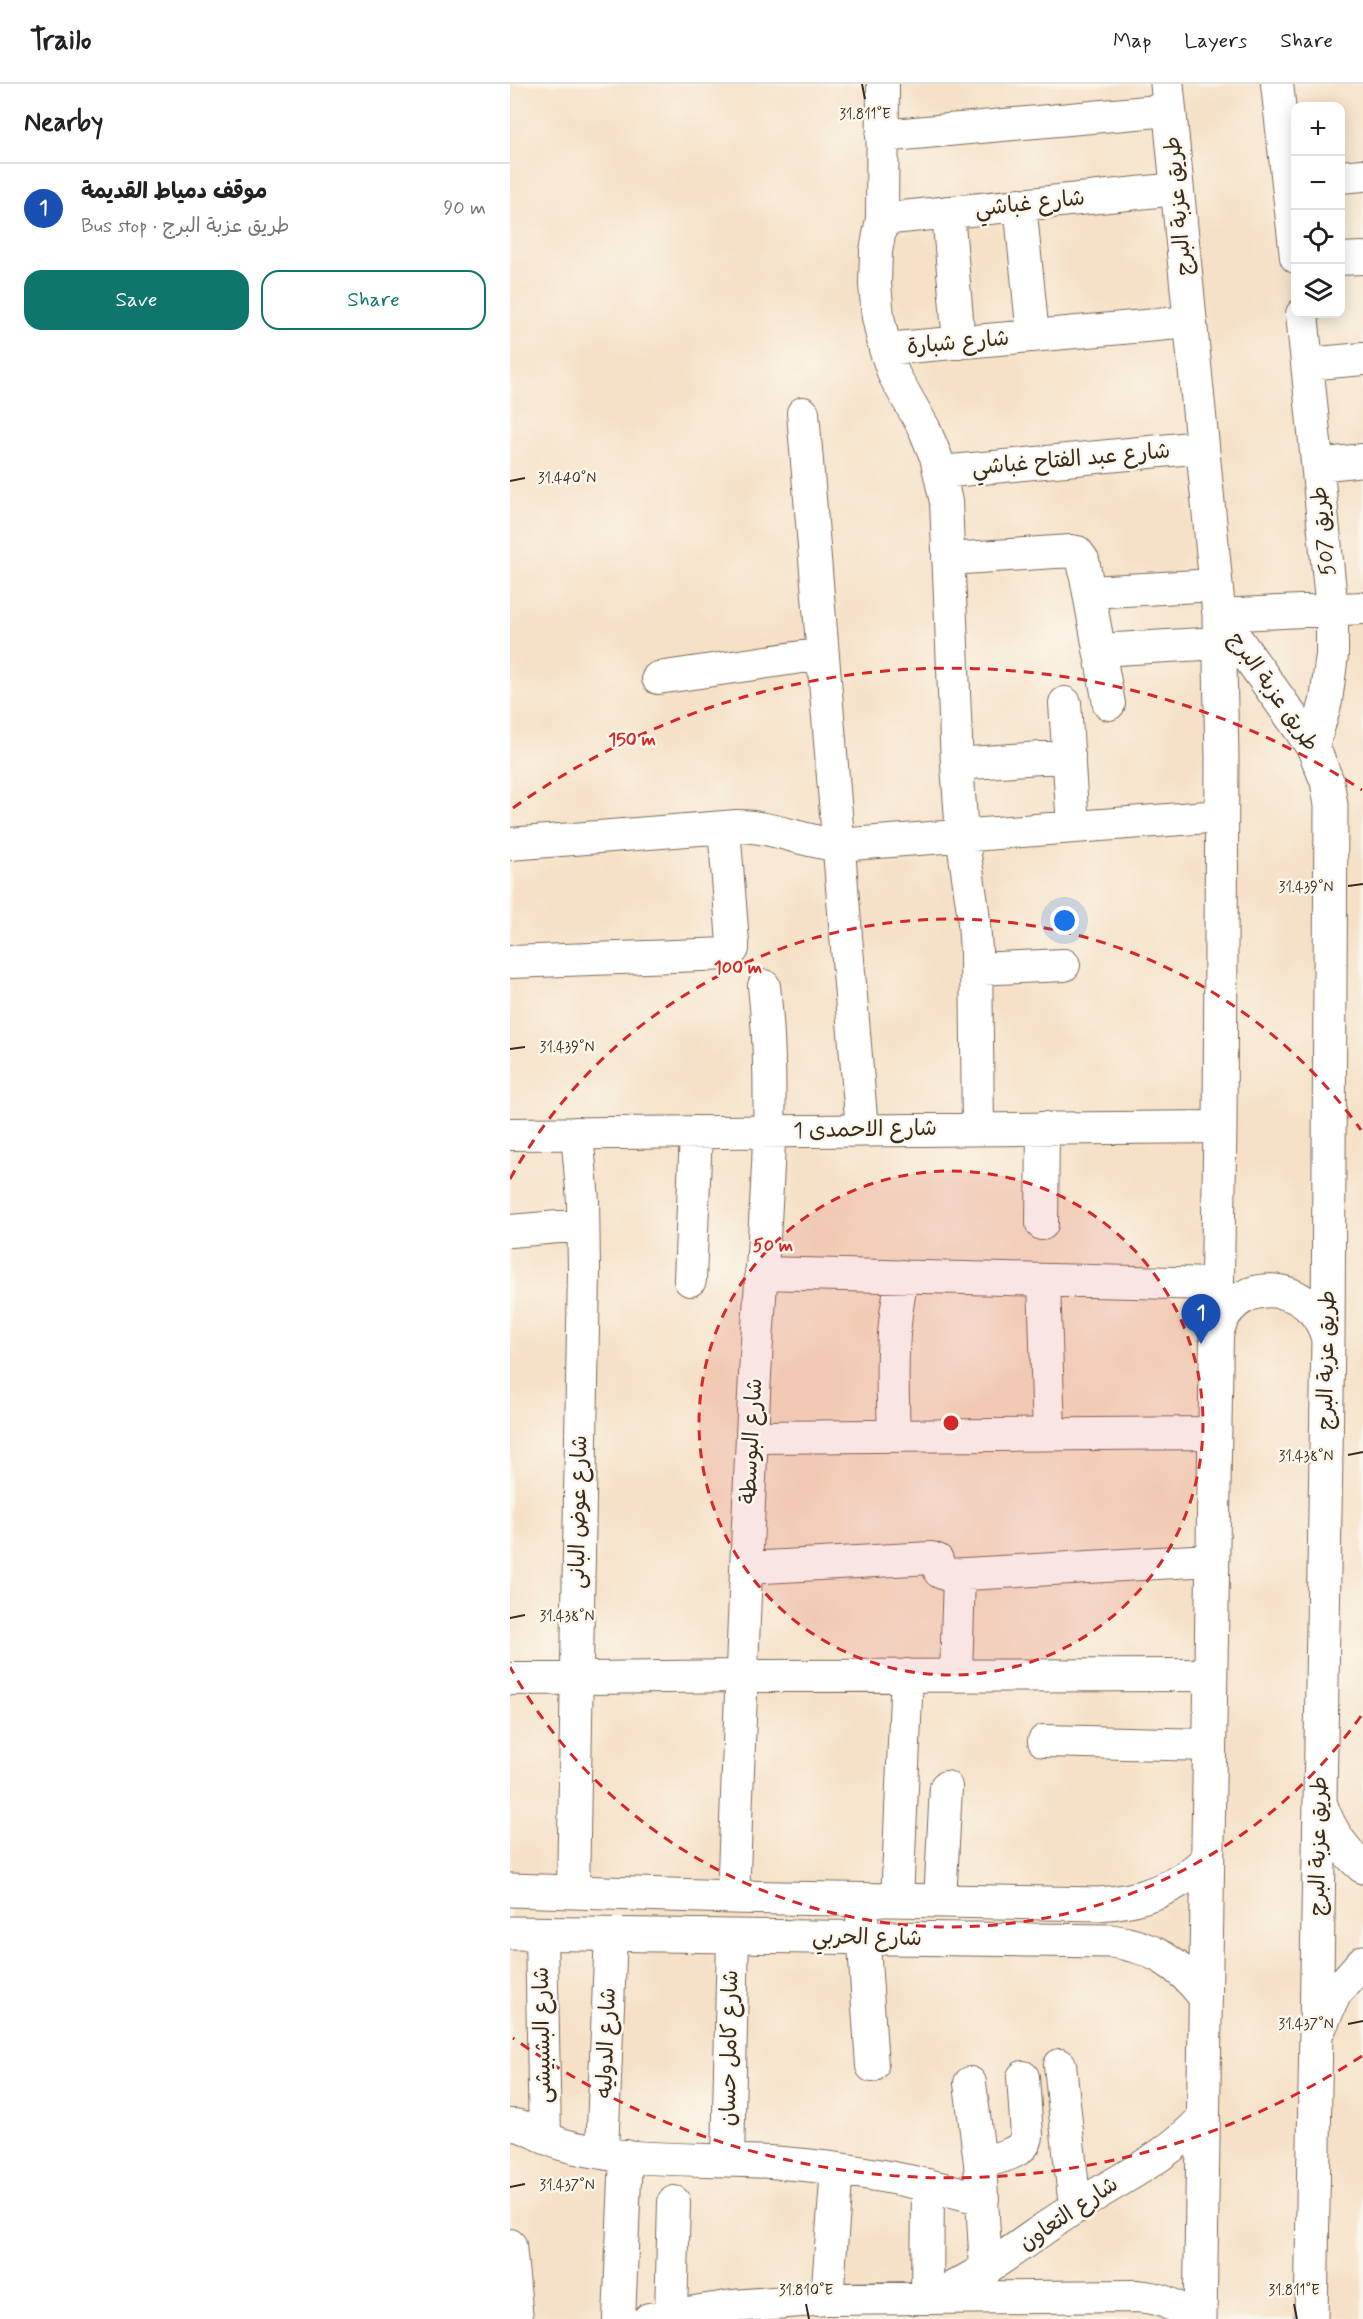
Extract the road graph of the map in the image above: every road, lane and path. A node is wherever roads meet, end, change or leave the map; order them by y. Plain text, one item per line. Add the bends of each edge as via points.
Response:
1 (883, 84) edge
2 (1277, 84) edge
3 (1168, 97) edge
4 (882, 136) junction
5 (1291, 175) edge
6 (1363, 175) edge
7 (1345, 177) edge
8 (1178, 189) junction
9 (1020, 204) junction
10 (948, 212) junction
11 (882, 219) junction
12 (1363, 258) edge
13 (1345, 259) edge
14 (1302, 318) edge
15 (1190, 322) junction
16 (1034, 336) junction
17 (959, 343) junction
18 (885, 349) junction
19 (1363, 359) edge
20 (1307, 364) junction
21 (803, 413) dead end
22 (1202, 447) junction
23 (1363, 460) edge
24 (1318, 465) junction
25 (941, 472) junction
26 (948, 559) junction
27 (1089, 592) junction
28 (1363, 608) edge
29 (1332, 610) junction
30 (1218, 614) junction
31 (1099, 650) junction
32 (822, 654) junction
33 (658, 678) dead end
34 (1065, 703) dead end
35 (1109, 704) dead end
36 (1313, 747) junction
37 (1069, 756) junction
38 (957, 764) junction
39 (1221, 816) junction
40 (724, 827) junction
41 (1073, 827) junction
42 (962, 835) junction
43 (510, 844) edge
44 (838, 845) junction
45 (510, 962) edge
46 (1064, 965) dead end
47 (977, 969) junction
48 (764, 986) dead end
49 (1220, 1127) junction
50 (1043, 1128) junction
51 (978, 1129) junction
52 (862, 1130) junction
53 (769, 1131) junction
54 (696, 1132) junction
55 (577, 1133) junction
56 (510, 1134) edge
57 (1042, 1224) dead end
58 (583, 1225) junction
59 (510, 1231) edge
60 (761, 1273) junction
61 (903, 1276) junction
62 (690, 1280) dead end
63 (1044, 1280) junction
64 (1216, 1284) junction
65 (1328, 1339) junction
66 (1215, 1341) junction
67 (1214, 1433) junction
68 (894, 1434) junction
69 (1049, 1434) junction
70 (752, 1437) junction
71 (1211, 1560) junction
72 (746, 1568) junction
73 (959, 1575) junction
74 (908, 1675) junction
75 (956, 1675) junction
76 (1209, 1675) junction
77 (742, 1676) junction
78 (576, 1678) junction
79 (510, 1679) edge
80 (1044, 1741) dead end
81 (1208, 1745) junction
82 (946, 1787) dead end
83 (1320, 1801) junction
84 (1206, 1861) junction
85 (1363, 1867) edge
86 (510, 1890) edge
87 (573, 1892) junction
88 (732, 1897) junction
89 (861, 1900) junction
90 (897, 1900) junction
91 (940, 1901) junction
92 (526, 1933) edge
93 (611, 1934) junction
94 (733, 1936) junction
95 (864, 1938) junction
96 (1363, 1962) edge
97 (1205, 1997) junction
98 (1316, 2040) junction
99 (1060, 2065) dead end
100 (872, 2066) dead end
101 (1023, 2077) dead end
102 (970, 2083) dead end
103 (1203, 2118) junction
104 (510, 2126) edge
105 (545, 2138) junction
106 (614, 2154) junction
107 (728, 2160) junction
108 (980, 2163) junction
109 (837, 2169) junction
110 (928, 2185) junction
111 (983, 2199) junction
112 (674, 2202) dead end
113 (1075, 2208) junction
114 (510, 2245) edge
115 (986, 2270) junction
116 (927, 2298) junction
117 (827, 2299) junction
118 (660, 2317) edge
119 (517, 2319) edge
120 (619, 2319) edge
121 (1191, 2319) edge
122 (1200, 2319) edge
123 (1311, 2319) edge

1 - 4 street, شارع شبارة
2 - 5 street
3 - 4 street
3 - 8 street, طريق عزبة البرج
4 - 11 street, شارع شبارة
6 - 7 street
8 - 9 street, شارع غباشي
8 - 15 street, طريق عزبة البرج
9 - 10 street, شارع غباشي
9 - 16 street
10 - 11 street, شارع غباشي
10 - 17 street
11 - 18 street, شارع شبارة via 875,284
12 - 13 street
14 - 20 street, طريق 507
15 - 16 street, شارع شبارة
15 - 22 street, طريق عزبة البرج
16 - 17 street, شارع شبارة
17 - 18 street, شارع شبارة
18 - 25 street via 894,375 931,442
19 - 20 street
20 - 24 street, طريق 507
21 - 32 street
22 - 25 street, شارع عبد الفتاح غباشي
22 - 30 street, طريق عزبة البرج
23 - 24 street
24 - 29 street, طريق 507
25 - 26 street
26 - 27 street via 1074,551 1082,557
26 - 38 street
27 - 30 street
27 - 31 street
28 - 29 street
29 - 30 street
29 - 36 street, طريق 507 via 1326,701
30 - 31 street
30 - 36 street, طريق عزبة البرج
30 - 39 street, طريق عزبة البرج
31 - 35 street
32 - 33 street
32 - 44 street
34 - 37 street
36 - 65 street, طريق عزبة البرج via 1327,781 1331,805
37 - 38 street
37 - 41 street
38 - 42 street
39 - 41 street
39 - 49 street, طريق عزبة البرج
40 - 43 street
40 - 44 street via 764,828
40 - 45 street via 734,943 728,954
41 - 42 street
42 - 44 street
42 - 47 street
44 - 52 street
46 - 47 street
47 - 51 street
48 - 53 street, شارع البوسطة via 770,1058
49 - 50 street, شارع الاحمدى 1
49 - 64 street, طريق عزبة البرج
50 - 51 street, شارع الاحمدى 1
50 - 57 street
51 - 52 street, شارع الاحمدى 1
52 - 53 street, شارع الاحمدى 1
53 - 54 street, شارع الاحمدى 1
53 - 60 street, شارع البوسطة
54 - 55 street, شارع الاحمدى 1
54 - 62 street
55 - 56 street, شارع الاحمدى 1
55 - 58 street, شارع عوض البانى
58 - 59 street
58 - 78 street, شارع عوض البانى
60 - 61 street
60 - 70 street, شارع البوسطة
61 - 63 street
61 - 68 street via 891,1354
63 - 64 street
63 - 69 street
64 - 66 street, طريق عزبة البرج
65 - 66 street via 1312,1306 1289,1293 1271,1291 1253,1293 1230,1308
65 - 83 street, طريق عزبة البرج
66 - 67 street, طريق عزبة البرج
67 - 69 street
67 - 71 street, طريق عزبة البرج
68 - 69 street
68 - 70 street
70 - 72 street, شارع البوسطة
71 - 73 street
71 - 76 street, طريق عزبة البرج
72 - 73 street via 930,1558 937,1560 945,1575
72 - 77 street, شارع البوسطة
73 - 75 street
74 - 75 street
74 - 77 street
74 - 90 street
75 - 76 street
76 - 81 street, طريق عزبة البرج
77 - 78 street
77 - 88 street, شارع البوسطة
78 - 79 street
78 - 87 street, شارع عوض البانى
80 - 81 street
81 - 84 street, طريق عزبة البرج
82 - 91 street
83 - 85 street via 1338,1840
83 - 98 street, طريق عزبة البرج
84 - 91 street, شارع الحربي via 1167,1888 1122,1902
84 - 97 street, طريق عزبة البرج
86 - 87 street, شارع الحربي
87 - 88 street, شارع الحربي
88 - 89 street, شارع الحربي
89 - 90 street, شارع الحربي
89 - 95 street
90 - 91 street, شارع الحربي
92 - 93 street, شارع الحربي
92 - 105 street, شارع البشبيشى
93 - 94 street, شارع الحربي
93 - 106 street, شارع الدوليه
94 - 95 street, شارع الحربي
94 - 107 street, شارع كامل حسان
95 - 97 street, شارع الحربي via 1124,1942 1170,1961 1190,1977
95 - 100 street
96 - 98 street via 1335,1993
97 - 103 street, طريق عزبة البرج
98 - 123 street, طريق عزبة البرج
99 - 113 street
101 - 108 street via 1025,2143
102 - 108 street
103 - 113 street, شارع التعاون via 1168,2150
103 - 122 street, طريق عزبة البرج
104 - 105 street
105 - 106 street
106 - 107 street via 666,2160
106 - 120 street, شارع الدوليه
107 - 109 street
108 - 111 street
109 - 110 street
109 - 117 street
110 - 111 street
110 - 116 street
111 - 115 street
112 - 118 street
113 - 115 street, شارع التعاون
114 - 119 street
115 - 116 street, شارع التعاون
116 - 117 street, شارع التعاون
116 - 121 street, شارع التعاون via 1145,2296 1167,2302
117 - 118 street, شارع التعاون via 733,2306

